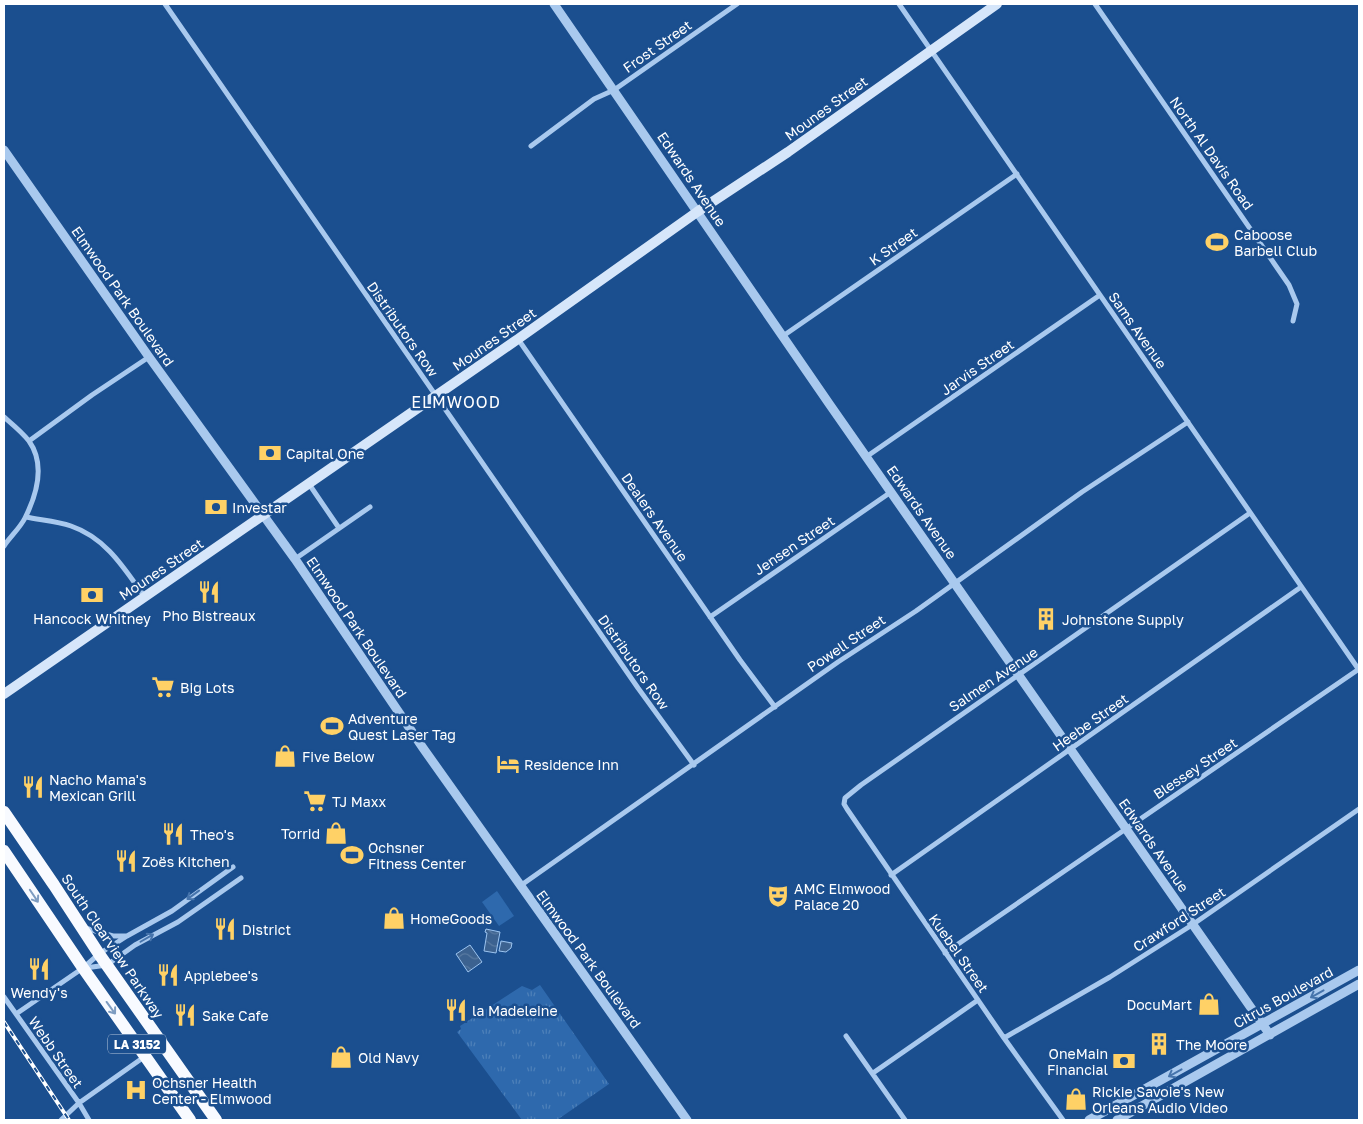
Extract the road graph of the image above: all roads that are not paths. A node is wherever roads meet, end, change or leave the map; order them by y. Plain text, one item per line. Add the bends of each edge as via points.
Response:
1 (165, 4) edge
2 (554, 4) edge
3 (737, 4) edge
4 (899, 4) edge
5 (997, 4) edge
6 (1095, 4) edge
7 (931, 50) junction
8 (614, 90) junction
9 (531, 146) dead end
10 (4, 150) edge
11 (1017, 174) junction
12 (698, 212) junction
13 (1100, 295) junction
14 (1293, 320) dead end
15 (783, 336) junction
16 (518, 339) junction
17 (149, 357) junction
18 (436, 396) junction
19 (4, 417) edge
20 (1188, 422) junction
21 (28, 441) junction
22 (866, 457) junction
23 (309, 484) junction
24 (891, 492) junction
25 (370, 507) dead end
26 (1250, 513) junction
27 (264, 516) junction
28 (26, 517) junction
29 (339, 528) junction
30 (4, 546) edge
31 (294, 559) junction
32 (955, 582) junction
33 (1301, 588) junction
34 (144, 596) junction
35 (710, 616) junction
36 (1359, 670) edge
37 (1019, 675) junction
38 (4, 694) edge
39 (775, 706) junction
40 (1071, 749) junction
41 (694, 765) junction
42 (847, 797) joint
43 (1359, 810) edge
44 (4, 812) edge
45 (1126, 829) junction
46 (20, 834) junction
47 (5, 854) edge
48 (233, 867) dead end
49 (892, 875) junction
50 (241, 878) dead end
51 (520, 886) junction
52 (1192, 925) junction
53 (80, 926) junction
54 (127, 936) junction
55 (945, 952) junction
56 (98, 954) junction
57 (107, 965) junction
58 (83, 968) junction
59 (1359, 970) edge
60 (1359, 984) edge
61 (4, 997) edge
62 (978, 1000) junction
63 (16, 1014) junction
64 (1262, 1024) junction
65 (846, 1036) dead end
66 (1270, 1036) junction
67 (1004, 1038) junction
68 (145, 1056) junction
69 (873, 1073) junction
70 (79, 1103) junction
71 (61, 1120) edge
72 (89, 1120) edge
73 (190, 1120) edge
74 (212, 1120) edge
75 (216, 1120) edge
76 (687, 1120) edge
77 (906, 1120) edge
78 (1063, 1120) edge
79 (1088, 1120) edge
80 (1117, 1120) edge

1 - 18 street, Distributors Row
2 - 8 street, Edwards Avenue
3 - 8 street, Frost Street
4 - 7 street, Sams Avenue
5 - 7 main road, Mounes Street
6 - 14 street, North Al Davis Road via 1289,285 1297,304
7 - 11 street, Sams Avenue
7 - 12 main road, Mounes Street
8 - 9 street, Frost Street via 594,99
8 - 12 street, Edwards Avenue
10 - 17 street, Elmwood Park Boulevard
11 - 13 street, Sams Avenue
11 - 15 street, K Street
12 - 15 street, Edwards Avenue
12 - 16 main road, Mounes Street
13 - 20 street, Sams Avenue
13 - 22 street, Jarvis Street
15 - 22 street, Edwards Avenue
16 - 18 main road, Mounes Street
16 - 35 street, Dealers Avenue
17 - 21 street
17 - 27 street, Elmwood Park Boulevard
18 - 23 main road, Mounes Street
18 - 41 street, Distributors Row
19 - 21 street
20 - 26 street, Sams Avenue
20 - 32 street, Powell Street
21 - 28 street via 35,453 39,478
22 - 24 street, Edwards Avenue
23 - 27 main road, Mounes Street
23 - 29 street
24 - 32 street, Edwards Avenue
24 - 35 street, Jensen Street
25 - 29 street
26 - 33 street, Sams Avenue
26 - 37 street, Salmen Avenue
27 - 31 street, Elmwood Park Boulevard
27 - 34 main road, Mounes Street
28 - 30 street
28 - 34 street via 70,525 91,535 114,554
29 - 31 street
31 - 51 street, Elmwood Park Boulevard
32 - 37 street, Edwards Avenue
32 - 39 street, Powell Street
33 - 36 street, Sams Avenue
33 - 40 street, Heebe Street
34 - 38 main road, Mounes Street
35 - 39 street, Dealers Avenue
36 - 45 street, Blessey Street
37 - 40 street, Edwards Avenue
37 - 42 street, Salmen Avenue
39 - 41 street, Powell Street
40 - 45 street, Edwards Avenue
40 - 49 street, Heebe Street
41 - 51 street, Powell Street
42 - 49 street, Kuebel Street via 844,804
43 - 52 street, Crawford Street
44 - 46 highway, South Clearview Parkway / LA 3152
45 - 52 street, Edwards Avenue
45 - 55 street, Blessey Street
46 - 47 highway via 16,853
46 - 53 highway, South Clearview Parkway / LA 3152
47 -> 58 highway, LA 3152
48 -> 54 street via 172,911
49 - 55 street, Kuebel Street
57 -> 50 street via 135,945 178,922
51 - 76 street, Elmwood Park Boulevard
52 - 64 street, Edwards Avenue
52 - 67 street, Crawford Street
53 - 54 street via 113,936
53 - 56 highway, South Clearview Parkway / LA 3152
54 - 56 street
55 - 62 street, Kuebel Street
56 - 57 highway, South Clearview Parkway / LA 3152
56 - 58 street
57 - 58 street
57 - 75 highway, South Clearview Parkway / LA 3152
58 - 63 street
58 -> 68 highway, LA 3152
59 -> 64 street, Citrus Boulevard
60 - 66 street, Citrus Boulevard
61 - 63 street, Webb Street
62 - 67 street, Kuebel Street
62 - 69 street
63 - 70 street, Webb Street
64 - 66 street, Edwards Avenue
64 -> 79 street, Citrus Boulevard
65 - 69 street
66 - 80 street, Citrus Boulevard
67 - 78 street, Kuebel Street
68 - 70 street
68 - 73 highway, LA 3152
68 - 74 highway via 158,1052 202,1114
69 - 77 street
70 - 71 street
70 - 72 street, Webb Street

